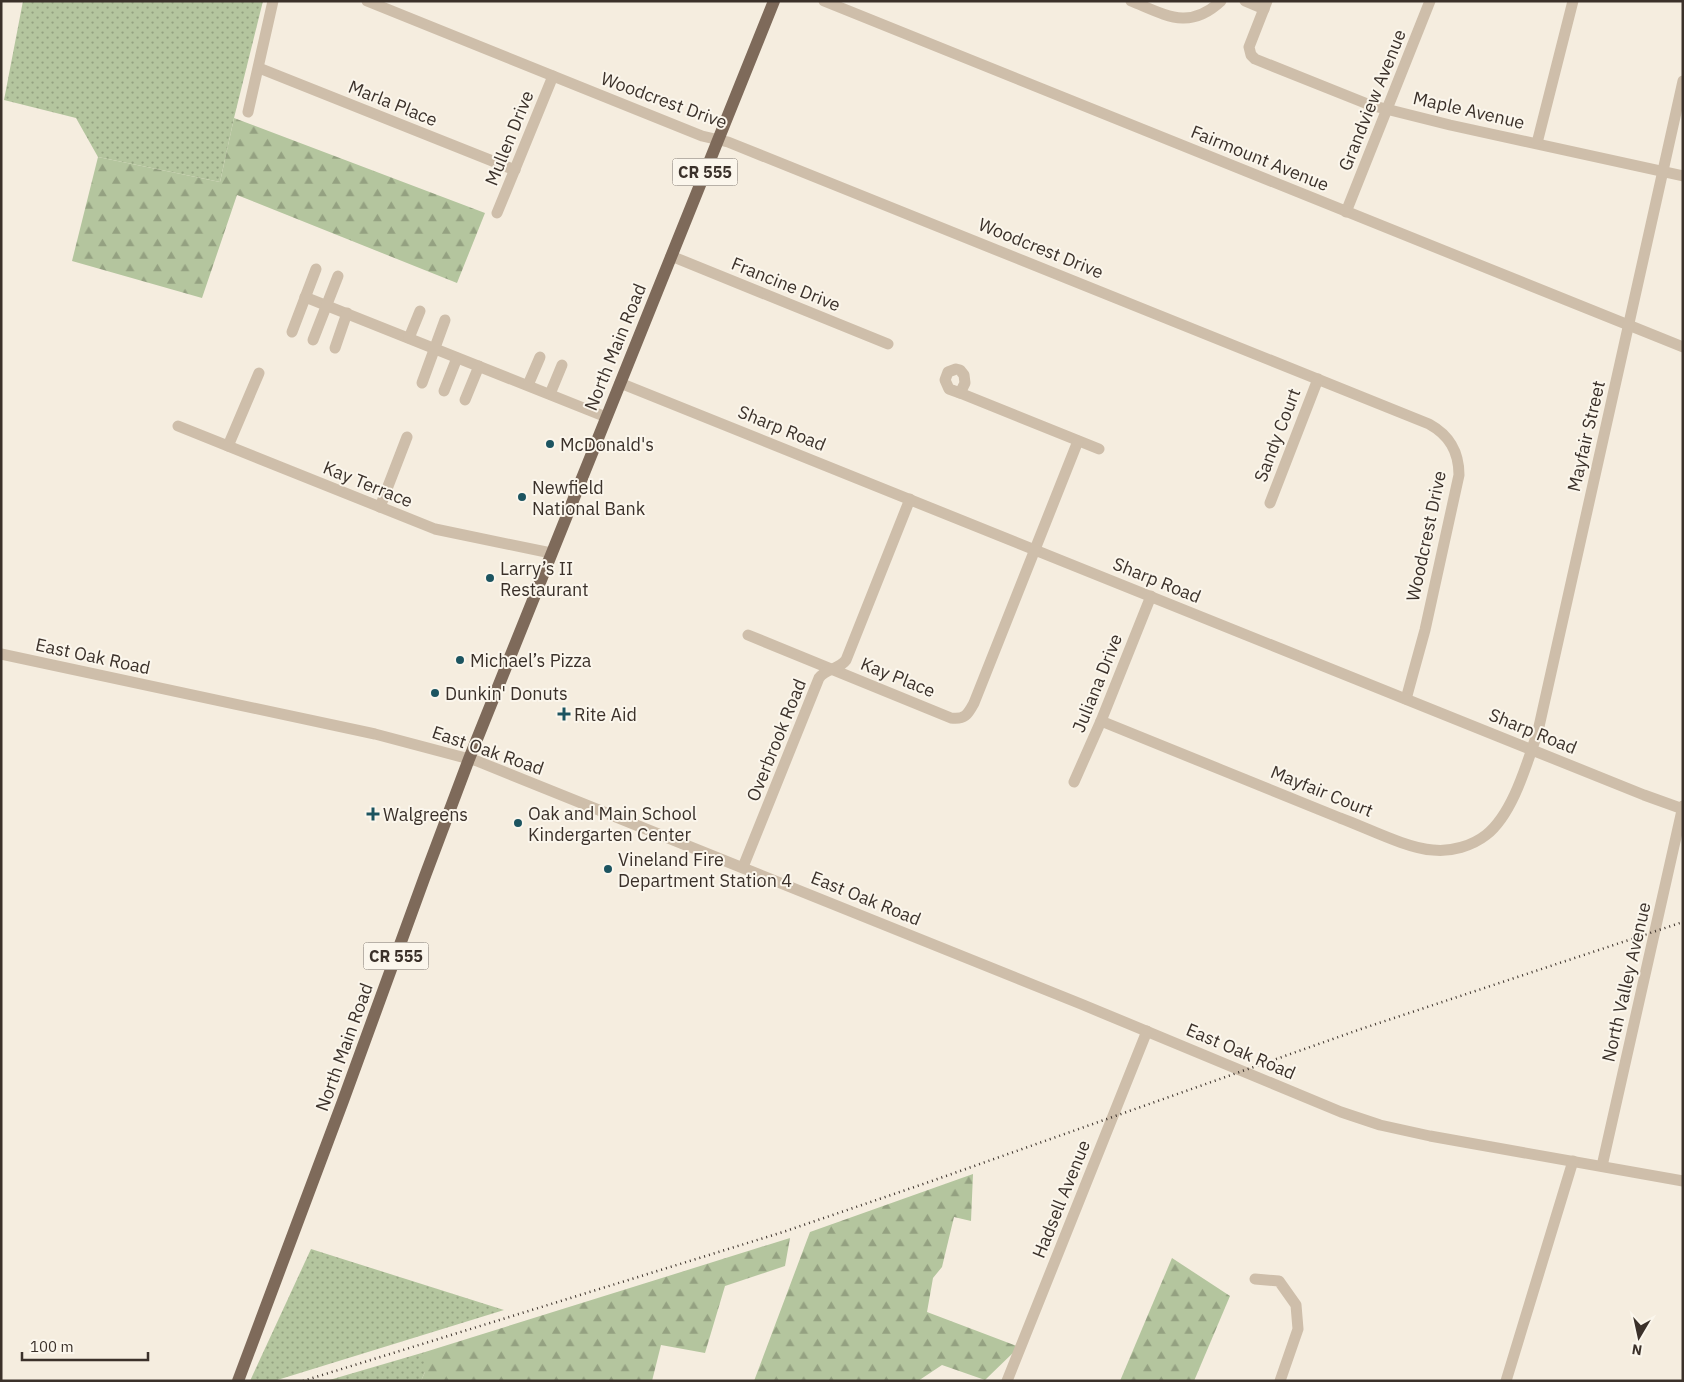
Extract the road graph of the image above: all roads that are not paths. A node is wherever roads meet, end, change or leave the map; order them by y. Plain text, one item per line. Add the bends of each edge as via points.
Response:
1 (273, 1) edge
2 (367, 1) edge
3 (774, 1) edge
4 (824, 1) edge
5 (1131, 1) edge
6 (1221, 1) edge
7 (1244, 1) edge
8 (1430, 1) edge
9 (1573, 1) edge
10 (1265, 5) edge
11 (259, 68) junction
12 (553, 76) junction
13 (1683, 81) edge
14 (1387, 109) junction
15 (248, 112) dead end
16 (718, 139) junction
17 (1537, 143) junction
18 (515, 170) junction
19 (1663, 171) junction
20 (1683, 176) edge
21 (1346, 212) junction
22 (498, 213) dead end
23 (671, 256) junction
24 (316, 269) dead end
25 (338, 276) dead end
26 (305, 297) junction
27 (327, 306) junction
28 (420, 311) dead end
29 (347, 313) junction
30 (445, 320) dead end
31 (1629, 325) junction
32 (292, 332) dead end
33 (409, 338) junction
34 (312, 340) dead end
35 (888, 344) dead end
36 (1683, 347) edge
37 (335, 348) dead end
38 (433, 348) junction
39 (540, 357) dead end
40 (457, 358) junction
41 (562, 365) dead end
42 (479, 366) junction
43 (259, 373) dead end
44 (1318, 379) junction
45 (422, 383) dead end
46 (620, 383) junction
47 (528, 385) junction
48 (444, 391) dead end
49 (960, 393) dead end
50 (550, 394) junction
51 (465, 400) dead end
52 (606, 417) junction
53 (178, 426) dead end
54 (407, 437) dead end
55 (1078, 441) junction
56 (228, 446) junction
57 (1099, 449) dead end
58 (910, 499) junction
59 (1270, 503) dead end
60 (380, 507) junction
61 (1035, 549) junction
62 (551, 553) junction
63 (1151, 596) junction
64 (748, 635) dead end
65 (1, 654) edge
66 (832, 669) junction
67 (1406, 699) junction
68 (1101, 721) junction
69 (1532, 749) junction
70 (470, 759) junction
71 (1074, 782) dead end
72 (1514, 795) joint
73 (1683, 808) edge
74 (743, 867) junction
75 (1147, 1031) junction
76 (1572, 1161) junction
77 (1602, 1166) junction
78 (1683, 1181) edge
79 (1255, 1279) dead end
80 (238, 1381) edge
81 (1007, 1381) edge
82 (1280, 1381) edge
83 (1506, 1381) edge

1 - 11 street
2 - 12 street, Woodcrest Drive
3 - 16 main road, North Main Road / CR 555
4 - 21 street, Fairmount Avenue
5 - 6 street via 1180,19 1205,14
7 - 10 street
8 - 14 street, Grandview Avenue
9 - 17 street
10 - 14 street, Maple Avenue via 1249,47 1254,58
11 - 15 street
11 - 18 street, Marla Place
12 - 16 street, Woodcrest Drive via 702,136
12 - 18 street, Mullen Drive
13 - 19 street, Mayfair Street
14 - 17 street, Maple Avenue
14 - 21 street, Grandview Avenue
16 - 23 main road, North Main Road / CR 555
16 - 44 street, Woodcrest Drive
17 - 19 street, Maple Avenue
18 - 22 street, Mullen Drive
19 - 20 street, Maple Avenue
19 - 31 street, Mayfair Street
21 - 31 street, Fairmount Avenue
23 - 35 street, Francine Drive
23 - 46 main road, North Main Road / CR 555
24 - 26 street
25 - 27 street
26 - 27 street
26 - 32 street
27 - 29 street
27 - 34 street
28 - 33 street
29 - 33 street
29 - 37 street
30 - 38 street
31 - 36 street, Fairmount Avenue
31 - 69 street, Mayfair Street
33 - 38 street
38 - 40 street
38 - 45 street
39 - 47 street
40 - 42 street
40 - 48 street
41 - 50 street
42 - 47 street
42 - 51 street
43 - 56 street
44 - 59 street, Sandy Court
44 - 67 street, Woodcrest Drive via 1440,430 1458,458 1459,475
46 - 52 main road, North Main Road / CR 555
46 - 58 street, Sharp Road
47 - 50 street
49 - 55 street
50 - 52 street
52 - 62 main road, North Main Road / CR 555
53 - 56 street, Kay Terrace
54 - 60 street
55 - 57 street
55 - 61 street
56 - 60 street, Kay Terrace
58 - 61 street, Sharp Road
58 - 66 street, Overbrook Road via 846,660
60 - 62 street, Kay Terrace via 435,529
61 - 63 street, Sharp Road
61 - 66 street, Kay Place via 964,718 951,718
62 - 70 main road, North Main Road / CR 555
63 - 67 street, Sharp Road
63 - 68 street, Juliana Drive
64 - 66 street, Kay Place
65 - 70 street, East Oak Road via 374,734
66 - 74 street, Overbrook Road via 819,678
67 - 69 street, Sharp Road
68 - 71 street, Juliana Drive
68 - 72 street, Mayfair Court via 1422,849 1460,848 1486,836 1504,816
69 - 72 street, Mayfair Street
69 - 73 street, Sharp Road
70 - 74 street, East Oak Road
70 - 80 main road, North Main Road / CR 555
73 - 77 street, North Valley Avenue
74 - 75 street, East Oak Road
75 - 76 street, East Oak Road via 1341,1112 1380,1125
75 - 81 street, Hadsell Avenue
76 - 77 street, East Oak Road
76 - 83 street
77 - 78 street, East Oak Road
79 - 82 street via 1279,1281 1296,1305 1298,1330

